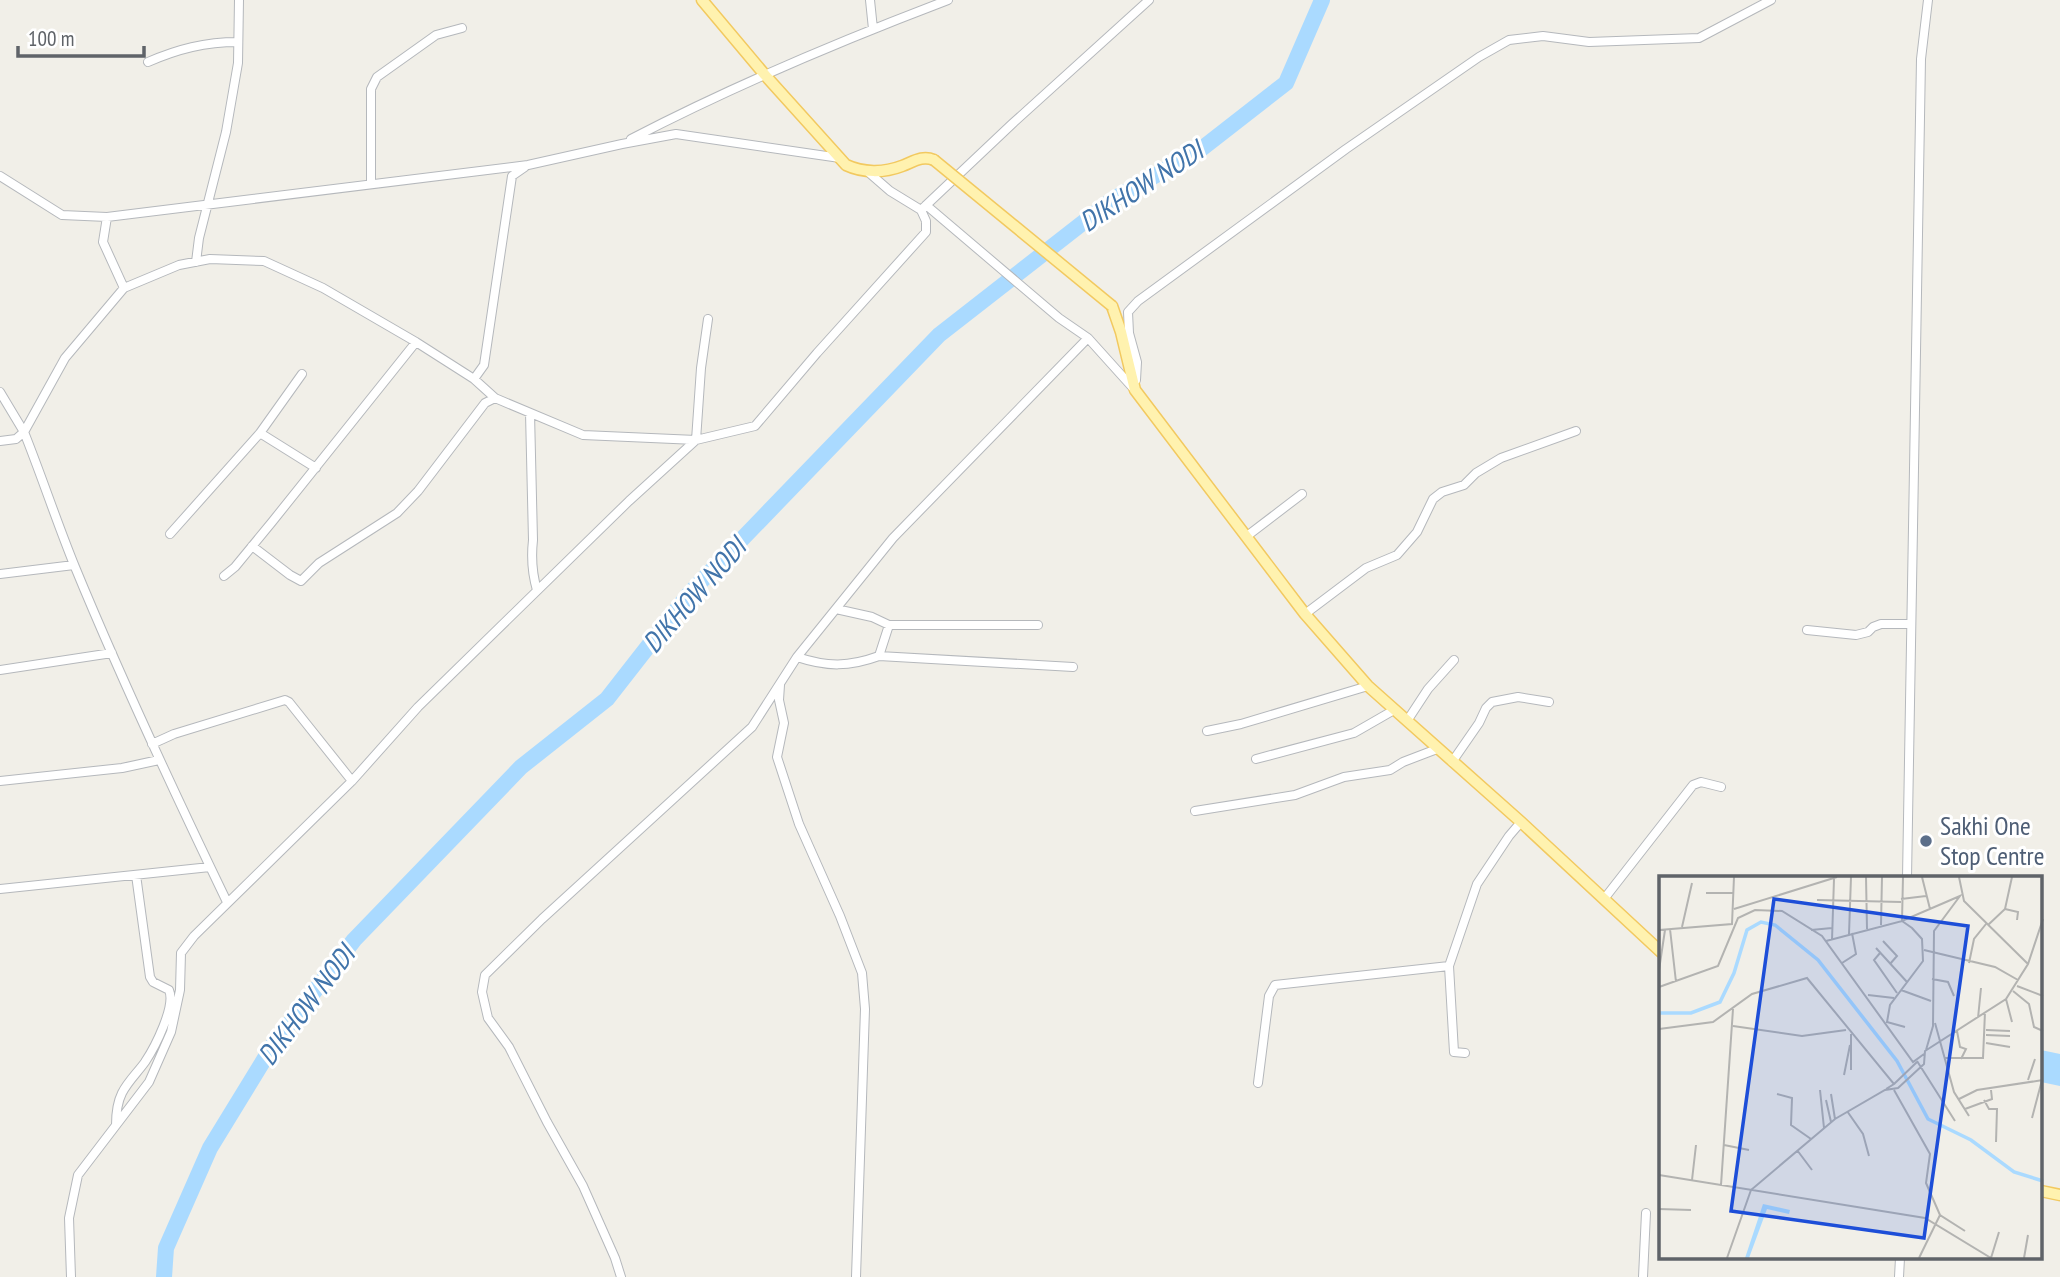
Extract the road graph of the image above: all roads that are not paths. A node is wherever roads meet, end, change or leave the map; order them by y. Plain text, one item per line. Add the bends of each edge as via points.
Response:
1 (239, 0) edge
2 (702, 0) edge
3 (870, 0) edge
4 (948, 0) edge
5 (1149, 0) edge
6 (1771, 0) edge
7 (1928, 0) edge
8 (462, 29) dead end
9 (873, 29) junction
10 (238, 42) junction
11 (148, 62) dead end
12 (765, 75) junction
13 (622, 144) junction
14 (840, 158) junction
15 (528, 165) junction
16 (867, 171) junction
17 (0, 177) edge
18 (372, 184) junction
19 (207, 203) junction
20 (923, 207) junction
21 (107, 216) junction
22 (196, 262) junction
23 (124, 288) junction
24 (708, 319) dead end
25 (1088, 338) junction
26 (416, 342) junction
27 (302, 374) dead end
28 (474, 379) junction
29 (1135, 390) junction
30 (0, 393) edge
31 (495, 398) junction
32 (530, 413) junction
33 (1576, 431) dead end
34 (24, 432) junction
35 (260, 433) junction
36 (696, 440) junction
37 (0, 441) edge
38 (316, 468) junction
39 (1302, 494) dead end
40 (170, 534) dead end
41 (1247, 536) junction
42 (252, 546) junction
43 (74, 565) junction
44 (0, 575) edge
45 (224, 576) dead end
46 (537, 590) junction
47 (836, 609) junction
48 (1305, 614) junction
49 (1911, 624) junction
50 (889, 625) junction
51 (1038, 625) dead end
52 (1807, 630) dead end
53 (112, 653) junction
54 (879, 656) junction
55 (797, 657) junction
56 (1454, 660) dead end
57 (1073, 667) dead end
58 (0, 670) edge
59 (780, 682) junction
60 (1368, 686) junction
61 (1549, 702) dead end
62 (1394, 710) junction
63 (1407, 721) junction
64 (1207, 731) dead end
65 (152, 744) junction
66 (1437, 749) junction
67 (1256, 759) dead end
68 (159, 760) junction
69 (1452, 762) junction
70 (352, 780) junction
71 (0, 781) edge
72 (1721, 787) dead end
73 (1195, 811) dead end
74 (1521, 822) junction
75 (210, 867) junction
76 (136, 875) junction
77 (1907, 876) edge
78 (0, 889) edge
79 (1604, 900) junction
80 (227, 902) junction
81 (1659, 950) edge
82 (1449, 966) junction
83 (1465, 1053) dead end
84 (1258, 1083) dead end
85 (116, 1125) junction
86 (2042, 1191) edge
87 (2060, 1195) edge
88 (1646, 1213) dead end
89 (71, 1277) edge
90 (621, 1277) edge
91 (856, 1277) edge
92 (1643, 1277) edge

1 - 10 street
2 - 12 main road
3 - 9 street
4 - 9 street
5 - 20 street
6 - 29 street via 1699,38 1589,42 1543,36 1509,40 1479,57 1138,301 1128,312 1137,362
7 - 49 street via 1921,59
8 - 18 street via 436,36 377,77 371,89
9 - 12 street
10 - 11 street via 176,50
10 - 19 street via 226,132
12 - 13 street
12 - 14 main road
13 - 14 street via 676,134
13 - 15 street
14 - 16 main road via 856,170
15 - 18 street
15 - 28 street via 512,176 484,365
16 - 20 street via 890,191
16 - 29 main road, bridge via 901,167 924,158 934,160 1112,306
17 - 21 street via 62,215
18 - 19 street
19 - 21 street
19 - 22 street
20 - 25 street via 935,212
20 - 36 street via 926,232 755,426
21 - 23 street via 103,242
22 - 23 street
22 - 26 street via 264,261 323,288
23 - 34 street via 65,358
24 - 36 street
25 - 29 street
25 - 47 street via 893,538
26 - 28 street
26 - 38 street
27 - 35 street
28 - 31 street
29 - 41 main road
30 - 34 street
31 - 32 street
31 - 42 street via 485,403 397,513 319,563 301,581
32 - 36 street via 583,435
32 - 46 street via 531,558
33 - 48 street via 1501,458 1464,485 1442,492 1397,555 1366,568
34 - 37 street via 16,439
34 - 43 street
35 - 38 street
35 - 40 street
36 - 46 street
38 - 42 street
39 - 41 street
41 - 48 main road
42 - 45 street
43 - 44 street
43 - 53 street
46 - 70 street via 418,707
47 - 50 street
47 - 55 street
48 - 60 main road
49 - 52 street via 1881,624 1856,635
49 - 77 street
50 - 51 street
50 - 54 street
53 - 58 street
53 - 65 street
54 - 55 street via 855,664 816,663
54 - 57 street
55 - 59 street
56 - 63 street
59 - 90 street via 752,727 485,975 482,992 488,1018 509,1047 583,1186
59 - 91 street via 784,723 777,757 799,824 862,973 865,1009
60 - 62 main road
60 - 64 street
61 - 69 street via 1518,697 1492,702
62 - 63 main road
62 - 67 street via 1354,733
63 - 66 main road
65 - 68 street
65 - 70 street via 285,700
66 - 69 main road
66 - 73 street via 1390,770 1344,777 1294,795
68 - 71 street
68 - 75 street
69 - 74 main road
70 - 80 street
72 - 79 street via 1701,782 1693,785
74 - 79 main road
74 - 82 street via 1477,884
75 - 76 street
75 - 80 street
76 - 78 street
76 - 85 street via 150,977 169,990 171,998 168,1016 146,1061 121,1094
79 - 81 main road
80 - 85 street via 181,953 180,990 171,1032 149,1082
82 - 83 street via 1454,1052
82 - 84 street via 1275,985 1269,996
85 - 89 street via 78,1175 69,1219
86 - 87 main road
88 - 92 street

